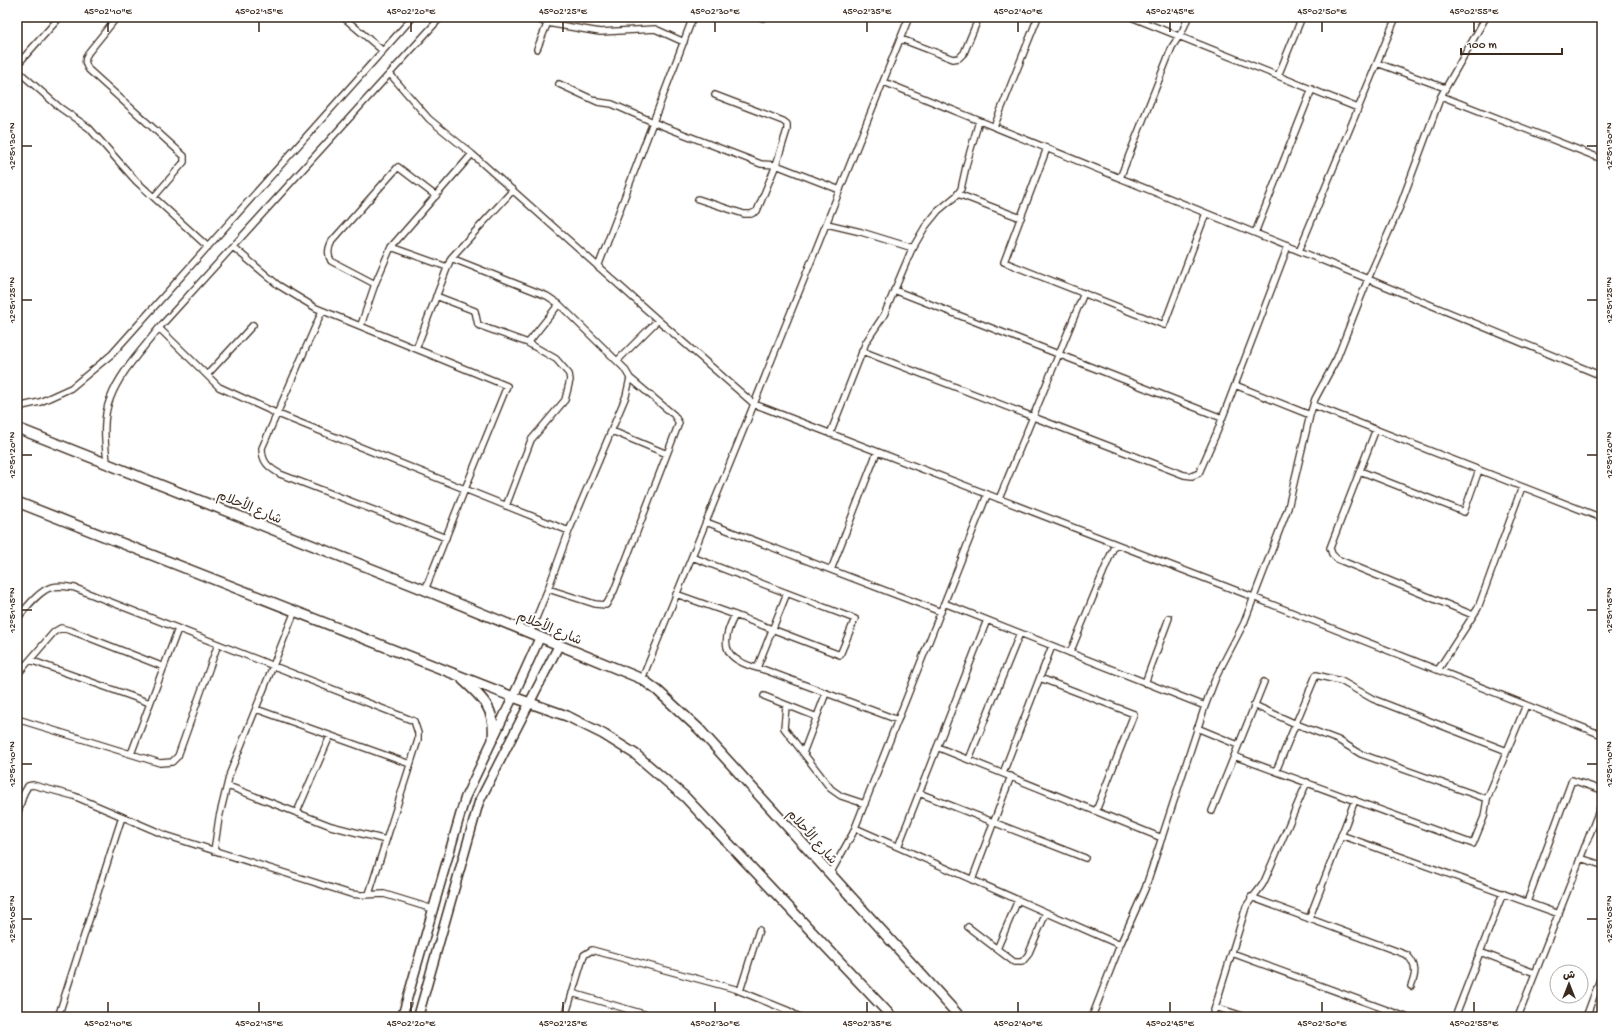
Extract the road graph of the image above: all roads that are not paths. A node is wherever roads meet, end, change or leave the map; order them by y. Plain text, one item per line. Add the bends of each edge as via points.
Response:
1 (60, 17) edge
2 (118, 17) edge
3 (343, 17) edge
4 (413, 17) edge
5 (441, 17) edge
6 (531, 17) edge
7 (550, 17) edge
8 (693, 17) edge
9 (909, 17) edge
10 (979, 17) edge
11 (1038, 17) edge
12 (1131, 17) edge
13 (1188, 17) edge
14 (1302, 17) edge
15 (1396, 17) edge
16 (1486, 17) edge
17 (547, 23) junction
18 (1179, 36) junction
19 (901, 39) junction
20 (684, 42) junction
21 (537, 49) dead end
22 (382, 51) junction
23 (1377, 64) junction
24 (17, 65) edge
25 (17, 70) edge
26 (390, 74) junction
27 (1278, 76) junction
28 (884, 82) junction
29 (559, 84) dead end
30 (1445, 88) junction
31 (1312, 89) junction
32 (715, 94) dead end
33 (1441, 96) junction
34 (1358, 108) junction
35 (979, 121) junction
36 (654, 122) junction
37 (994, 127) junction
38 (1047, 148) junction
39 (472, 154) junction
40 (1602, 159) edge
41 (776, 165) junction
42 (1120, 178) junction
43 (513, 190) junction
44 (840, 190) junction
45 (958, 194) junction
46 (436, 196) junction
47 (154, 197) junction
48 (698, 199) dead end
49 (1206, 213) junction
50 (1021, 218) junction
51 (827, 224) junction
52 (1256, 233) junction
53 (1288, 246) junction
54 (208, 247) junction
55 (233, 247) junction
56 (391, 247) junction
57 (913, 248) junction
58 (1299, 251) junction
59 (451, 258) junction
60 (447, 267) junction
61 (598, 267) junction
62 (1368, 279) junction
63 (375, 284) junction
64 (894, 290) junction
65 (1084, 294) junction
66 (436, 296) junction
67 (559, 304) junction
68 (322, 310) junction
69 (658, 320) junction
70 (253, 325) dead end
71 (361, 325) junction
72 (159, 328) junction
73 (528, 343) junction
74 (416, 349) junction
75 (862, 351) junction
76 (1059, 355) junction
77 (617, 361) junction
78 (207, 375) junction
79 (1602, 376) edge
80 (630, 378) junction
81 (1235, 385) junction
82 (754, 404) junction
83 (1313, 404) junction
84 (17, 407) edge
85 (278, 414) junction
86 (1310, 415) junction
87 (1033, 417) junction
88 (1222, 418) junction
89 (17, 428) edge
90 (1376, 429) junction
91 (612, 431) junction
92 (830, 434) junction
93 (877, 452) junction
94 (667, 454) junction
95 (107, 462) junction
96 (1479, 470) junction
97 (1360, 471) junction
98 (1522, 487) junction
99 (465, 489) junction
100 (988, 494) junction
101 (999, 499) junction
102 (17, 502) edge
103 (506, 506) junction
104 (1602, 518) edge
105 (706, 522) junction
106 (568, 531) junction
107 (446, 538) junction
108 (1115, 544) junction
109 (692, 557) junction
110 (831, 570) junction
111 (548, 589) junction
112 (425, 590) junction
113 (787, 593) junction
114 (676, 594) junction
115 (1253, 597) junction
116 (944, 603) junction
117 (295, 611) junction
118 (941, 612) junction
119 (735, 614) junction
120 (1473, 615) junction
121 (1169, 618) dead end
122 (17, 619) edge
123 (987, 620) junction
124 (178, 629) junction
125 (772, 629) junction
126 (530, 633) junction
127 (1020, 633) junction
128 (540, 637) junction
129 (218, 644) junction
130 (559, 645) junction
131 (1052, 646) junction
132 (1070, 653) junction
133 (30, 660) junction
134 (273, 666) junction
135 (164, 667) junction
136 (757, 668) junction
137 (1438, 670) junction
138 (17, 675) edge
139 (457, 675) junction
140 (1040, 678) junction
141 (642, 679) junction
142 (1264, 682) dead end
143 (1145, 683) junction
144 (826, 693) junction
145 (764, 696) dead end
146 (513, 697) junction
147 (150, 703) junction
148 (528, 703) junction
149 (1254, 705) junction
150 (1526, 705) junction
151 (786, 706) junction
152 (1205, 706) junction
153 (256, 709) junction
154 (817, 717) junction
155 (17, 718) edge
156 (898, 720) junction
157 (1296, 724) junction
158 (1197, 728) junction
159 (1602, 735) edge
160 (330, 736) junction
161 (494, 738) junction
162 (1238, 745) junction
163 (937, 746) junction
164 (1507, 751) junction
165 (803, 753) junction
166 (131, 754) junction
167 (1234, 756) junction
168 (969, 759) junction
169 (410, 764) junction
170 (1276, 771) junction
171 (1003, 773) junction
172 (1011, 776) junction
173 (1307, 782) junction
174 (228, 786) junction
175 (1602, 790) edge
176 (919, 793) junction
177 (1487, 799) junction
178 (1355, 800) junction
179 (1602, 803) edge
180 (865, 804) junction
181 (1096, 811) junction
182 (1212, 811) dead end
183 (296, 812) junction
184 (17, 815) edge
185 (122, 817) junction
186 (994, 822) junction
187 (855, 828) junction
188 (1341, 835) junction
189 (1162, 838) junction
190 (386, 840) junction
191 (898, 847) junction
192 (214, 851) junction
193 (449, 856) junction
194 (1085, 858) dead end
195 (1580, 858) junction
196 (462, 860) junction
197 (1602, 865) edge
198 (830, 874) junction
199 (972, 880) junction
200 (1503, 893) junction
201 (369, 894) junction
202 (1251, 898) junction
203 (1018, 900) junction
204 (1527, 902) junction
205 (433, 909) junction
206 (1046, 913) junction
207 (1559, 914) junction
208 (1309, 919) junction
209 (968, 927) dead end
210 (758, 930) dead end
211 (1120, 945) junction
212 (997, 949) junction
213 (1480, 952) junction
214 (1232, 953) junction
215 (1535, 973) junction
216 (1602, 974) edge
217 (1411, 986) dead end
218 (740, 991) junction
219 (572, 993) junction
220 (1215, 1007) junction
221 (58, 1017) edge
222 (402, 1017) edge
223 (418, 1017) edge
224 (565, 1017) edge
225 (654, 1017) edge
226 (799, 1017) edge
227 (892, 1017) edge
228 (960, 1017) edge
229 (1092, 1017) edge
230 (1212, 1017) edge
231 (1246, 1017) edge
232 (1406, 1017) edge
233 (1455, 1017) edge
234 (1518, 1017) edge
235 (1586, 1017) edge

1 - 24 street
2 - 47 street via 85,57 85,64 184,156 184,162
3 - 22 street
4 - 22 street
5 - 26 street
6 - 17 street
7 - 17 street
8 - 20 street
9 - 19 street
10 - 19 street via 964,53 959,58 953,59
11 - 37 street
12 - 18 street
13 - 18 street
14 - 27 street
15 - 23 street
16 - 30 street
17 - 20 street via 600,32 655,29
17 - 21 street
18 - 27 street
18 - 42 street via 1172,47
19 - 28 street
20 - 36 street
22 - 54 street
23 - 30 street
23 - 34 street
25 - 47 street via 59,107 89,128 136,181
26 - 39 street via 429,119
26 - 55 street
27 - 31 street
28 - 35 street
28 - 44 street
29 - 36 street via 598,102 612,104
30 - 33 street
31 - 34 street
31 - 52 street
32 - 41 street via 787,124
33 - 40 street
33 - 62 street via 1399,209
34 - 58 street
35 - 37 street
35 - 45 street
36 - 41 street via 761,164
36 - 61 street
37 - 38 street
38 - 42 street
38 - 50 street
39 - 43 street
39 - 46 street
41 - 44 street
41 - 48 street via 757,211 751,214
42 - 49 street
43 - 59 street
43 - 61 street
44 - 51 street
45 - 50 street
45 - 57 street via 925,227
46 - 56 street
46 - 63 street via 398,167 332,241 328,249 329,257
47 - 54 street
49 - 52 street
49 - 65 street via 1164,325
50 - 65 street via 1004,262
51 - 57 street
51 - 82 street
52 - 53 street
53 - 58 street
53 - 81 street
54 - 84 street via 112,354 71,388 40,402
55 - 68 street via 278,285 300,300
55 - 72 street
56 - 60 street
56 - 63 street
57 - 64 street
58 - 62 street
59 - 60 street
59 - 67 street via 547,296
60 - 66 street
61 - 69 street
62 - 79 street
62 - 83 street via 1337,358
63 - 71 street
64 - 75 street via 884,315
64 - 76 street
65 - 76 street
66 - 73 street via 474,311 478,325
66 - 74 street
67 - 73 street
67 - 77 street
68 - 71 street
68 - 85 street
69 - 77 street
69 - 82 street
70 - 78 street
71 - 74 street
72 - 78 street
72 - 95 street via 118,382 109,400 105,428
73 - 103 street via 556,359 569,374 570,380 565,400 531,440
74 - 99 street via 507,386
75 - 87 street
75 - 92 street
76 - 87 street
76 - 88 street
77 - 80 street
78 - 85 street via 219,387
80 - 91 street via 626,396
80 - 94 street via 674,415 679,423
81 - 86 street
81 - 88 street
82 - 92 street
82 - 105 street
83 - 86 street
83 - 90 street
85 - 99 street
85 - 107 street via 262,448 265,463 273,470
86 - 115 street via 1288,508
87 - 88 street via 1192,476 1198,473
87 - 101 street
89 - 95 main road, شارع الأحلام
90 - 96 street
90 - 97 street
91 - 94 street
91 - 106 street
92 - 93 street
93 - 100 street
93 - 110 street
94 - 111 street via 614,591 606,605
95 - 112 main road, شارع الأحلام
96 - 97 street via 1464,512
96 - 98 street
97 - 120 street via 1330,548 1332,554 1337,560
98 - 104 street
98 - 120 street via 1478,608
99 - 103 street
99 - 107 street
100 - 101 street
100 - 116 street
101 - 108 street
102 - 117 main road
103 - 106 street
105 - 109 street
105 - 110 street
106 - 111 street
107 - 112 street
108 - 115 street
108 - 132 street
109 - 113 street
109 - 114 street
110 - 118 street
111 - 126 street
112 - 126 main road, شارع الأحلام
113 - 125 street
113 - 125 street via 855,619 840,655
114 - 119 street
114 - 141 street
115 - 137 street
115 - 152 street via 1244,623 1216,677
116 - 118 street
116 - 123 street
117 - 134 street
117 - 139 main road
118 - 156 street
119 - 125 street
119 - 136 street via 728,628 728,650 737,661
120 - 137 street
121 - 143 street
122 - 124 street via 45,590 62,586 75,588
123 - 127 street
123 - 163 street
124 - 129 street
124 - 135 street
125 - 136 street
126 - 128 main road, شارع الأحلام
127 - 131 street
127 - 168 street
128 - 130 main road, شارع الأحلام
128 - 146 main road
129 - 134 street
129 - 166 street via 178,756 172,762 160,763
130 - 141 main road, شارع الأحلام
130 - 148 main road
131 - 132 street
131 - 140 street
132 - 143 street
133 - 135 street via 54,632 61,628
133 - 138 street
133 - 147 street
134 - 153 street
134 - 169 street via 414,721 418,740
135 - 147 street
136 - 144 street
137 - 150 street
139 - 146 main road
139 - 161 main road via 487,704 493,720
140 - 171 street
140 - 181 street via 1134,714
141 - 198 main road, شارع الأحلام via 699,729
142 - 149 street
143 - 152 street
144 - 154 street
144 - 156 street
145 - 151 street
146 - 148 main road
146 - 161 main road
147 - 166 street
148 - 196 main road via 479,802
148 - 227 main road via 567,716 635,754 679,792
149 - 157 street
149 - 162 street
150 - 159 street
150 - 164 street
151 - 154 street
151 - 165 street via 784,728
152 - 158 street
153 - 160 street
153 - 174 street via 230,773
154 - 165 street
155 - 166 street
156 - 180 street
157 - 164 street via 1316,675 1341,681 1373,699
157 - 170 street
157 - 177 street via 1338,740 1361,754
158 - 162 street
158 - 189 street
160 - 169 street
160 - 183 street
161 - 193 main road via 465,798
162 - 167 street
163 - 168 street
163 - 176 street
164 - 177 street
165 - 180 street via 831,789 841,796
167 - 170 street
167 - 182 street
168 - 171 street
169 - 190 street
170 - 173 street
171 - 172 street
172 - 181 street
172 - 186 street
173 - 178 street
173 - 202 street via 1264,882
174 - 183 street
174 - 192 street via 219,818
175 - 204 street via 1572,780
176 - 186 street
176 - 191 street
177 - 178 street via 1484,817 1473,844
178 - 188 street
179 - 195 street
180 - 187 street
181 - 189 street
183 - 190 street via 331,826
184 - 185 street via 24,793 28,786 33,785 74,796
185 - 192 street
185 - 221 street
186 - 194 street
186 - 199 street
187 - 191 street
187 - 198 street
188 - 200 street
188 - 208 street
189 - 211 street via 1145,889
190 - 201 street
191 - 199 street
192 - 201 street via 351,894
193 - 196 main road
193 - 205 main road
195 - 197 street
195 - 207 street
196 - 223 main road
198 - 228 main road, شارع الأحلام
199 - 203 street
200 - 204 street
200 - 213 street
201 - 205 street via 384,894
202 - 208 street
202 - 214 street
203 - 206 street
203 - 212 street
204 - 207 street
205 - 222 main road
206 - 211 street
206 - 212 street via 1028,956 1022,962 1014,962
207 - 215 street
208 - 217 street via 1407,955 1415,968
209 - 212 street
210 - 218 street
211 - 229 street
213 - 215 street
213 - 233 street
214 - 220 street
214 - 232 street
215 - 234 street
216 - 235 street
218 - 219 street via 592,950 584,955
218 - 226 street
219 - 224 street
219 - 225 street
220 - 230 street
220 - 231 street

